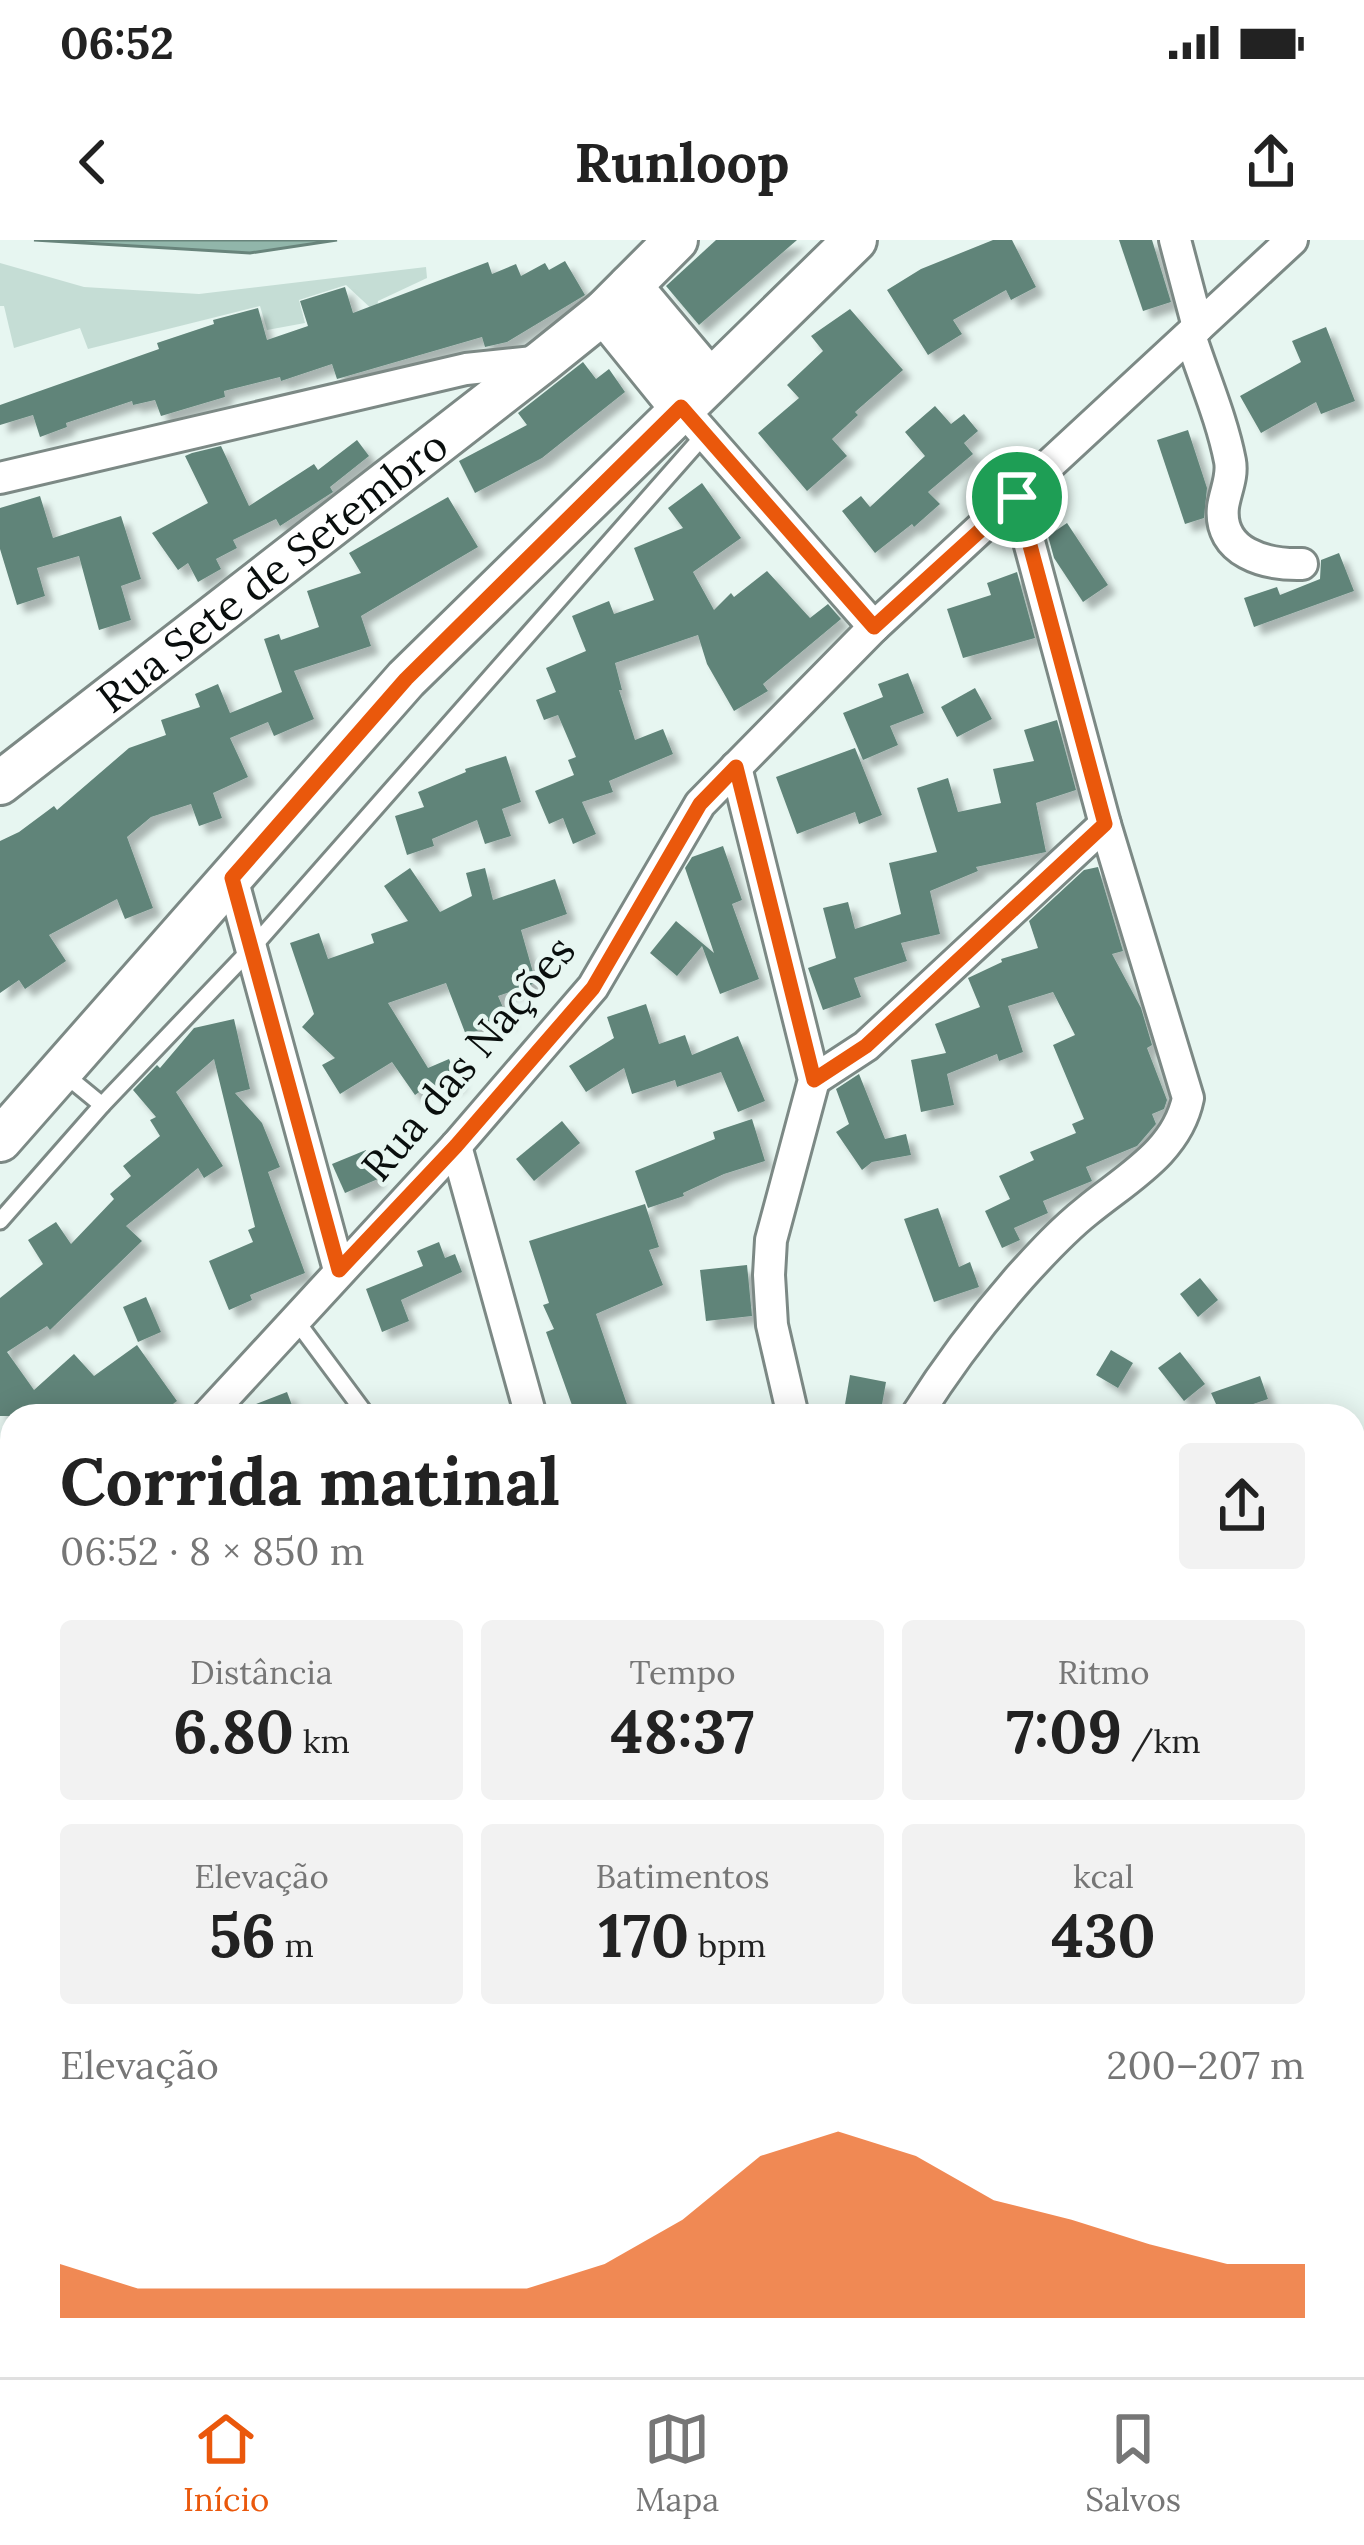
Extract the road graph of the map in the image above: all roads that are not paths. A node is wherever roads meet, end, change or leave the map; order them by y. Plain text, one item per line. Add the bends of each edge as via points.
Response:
1 (676, 240) edge
2 (855, 240) edge
3 (1175, 240) edge
4 (1292, 240) edge
5 (617, 299) junction
6 (1194, 331) junction
7 (543, 361) junction
8 (689, 392) junction
9 (0, 478) edge
10 (1017, 497) junction
11 (1302, 564) dead end
12 (874, 627) junction
13 (736, 767) junction
14 (0, 783) edge
15 (1105, 824) junction
16 (232, 878) junction
17 (251, 949) junction
18 (61, 1071) junction
19 (814, 1080) junction
20 (102, 1105) junction
21 (0, 1140) edge
22 (456, 1146) junction
23 (0, 1221) edge
24 (339, 1270) junction
25 (295, 1319) junction
26 (218, 1404) edge
27 (358, 1404) edge
28 (528, 1404) edge
29 (790, 1404) edge
30 (924, 1404) edge

1 - 5 main road, Rua Sete de Setembro
2 - 8 main road
3 - 6 street
4 - 6 street, Rua das Nações
5 - 7 main road, Rua Sete de Setembro
5 - 8 main road
6 - 10 street, Rua das Nações
6 - 11 street via 1231,464 1223,510 1229,538 1267,563
7 - 9 street via 466,369
7 - 14 main road, Rua Sete de Setembro
8 - 12 street
8 - 16 main road via 406,679
8 - 17 lane
10 - 12 street, Rua das Nações
10 - 15 street
12 - 13 street, Rua das Nações
13 - 19 street
13 - 22 street, Rua das Nações via 700,804 593,988
15 - 19 street via 866,1046
15 - 30 street via 1188,1098 1183,1121 1163,1150 1021,1277
16 - 17 street
16 - 18 main road
17 - 20 lane
17 - 24 street
18 - 20 lane
18 - 21 main road
19 - 29 street via 771,1240 772,1325
20 - 23 lane
22 - 24 street, Rua das Nações
22 - 28 street
24 - 25 street, Rua das Nações
25 - 26 street, Rua das Nações
25 - 27 lane

